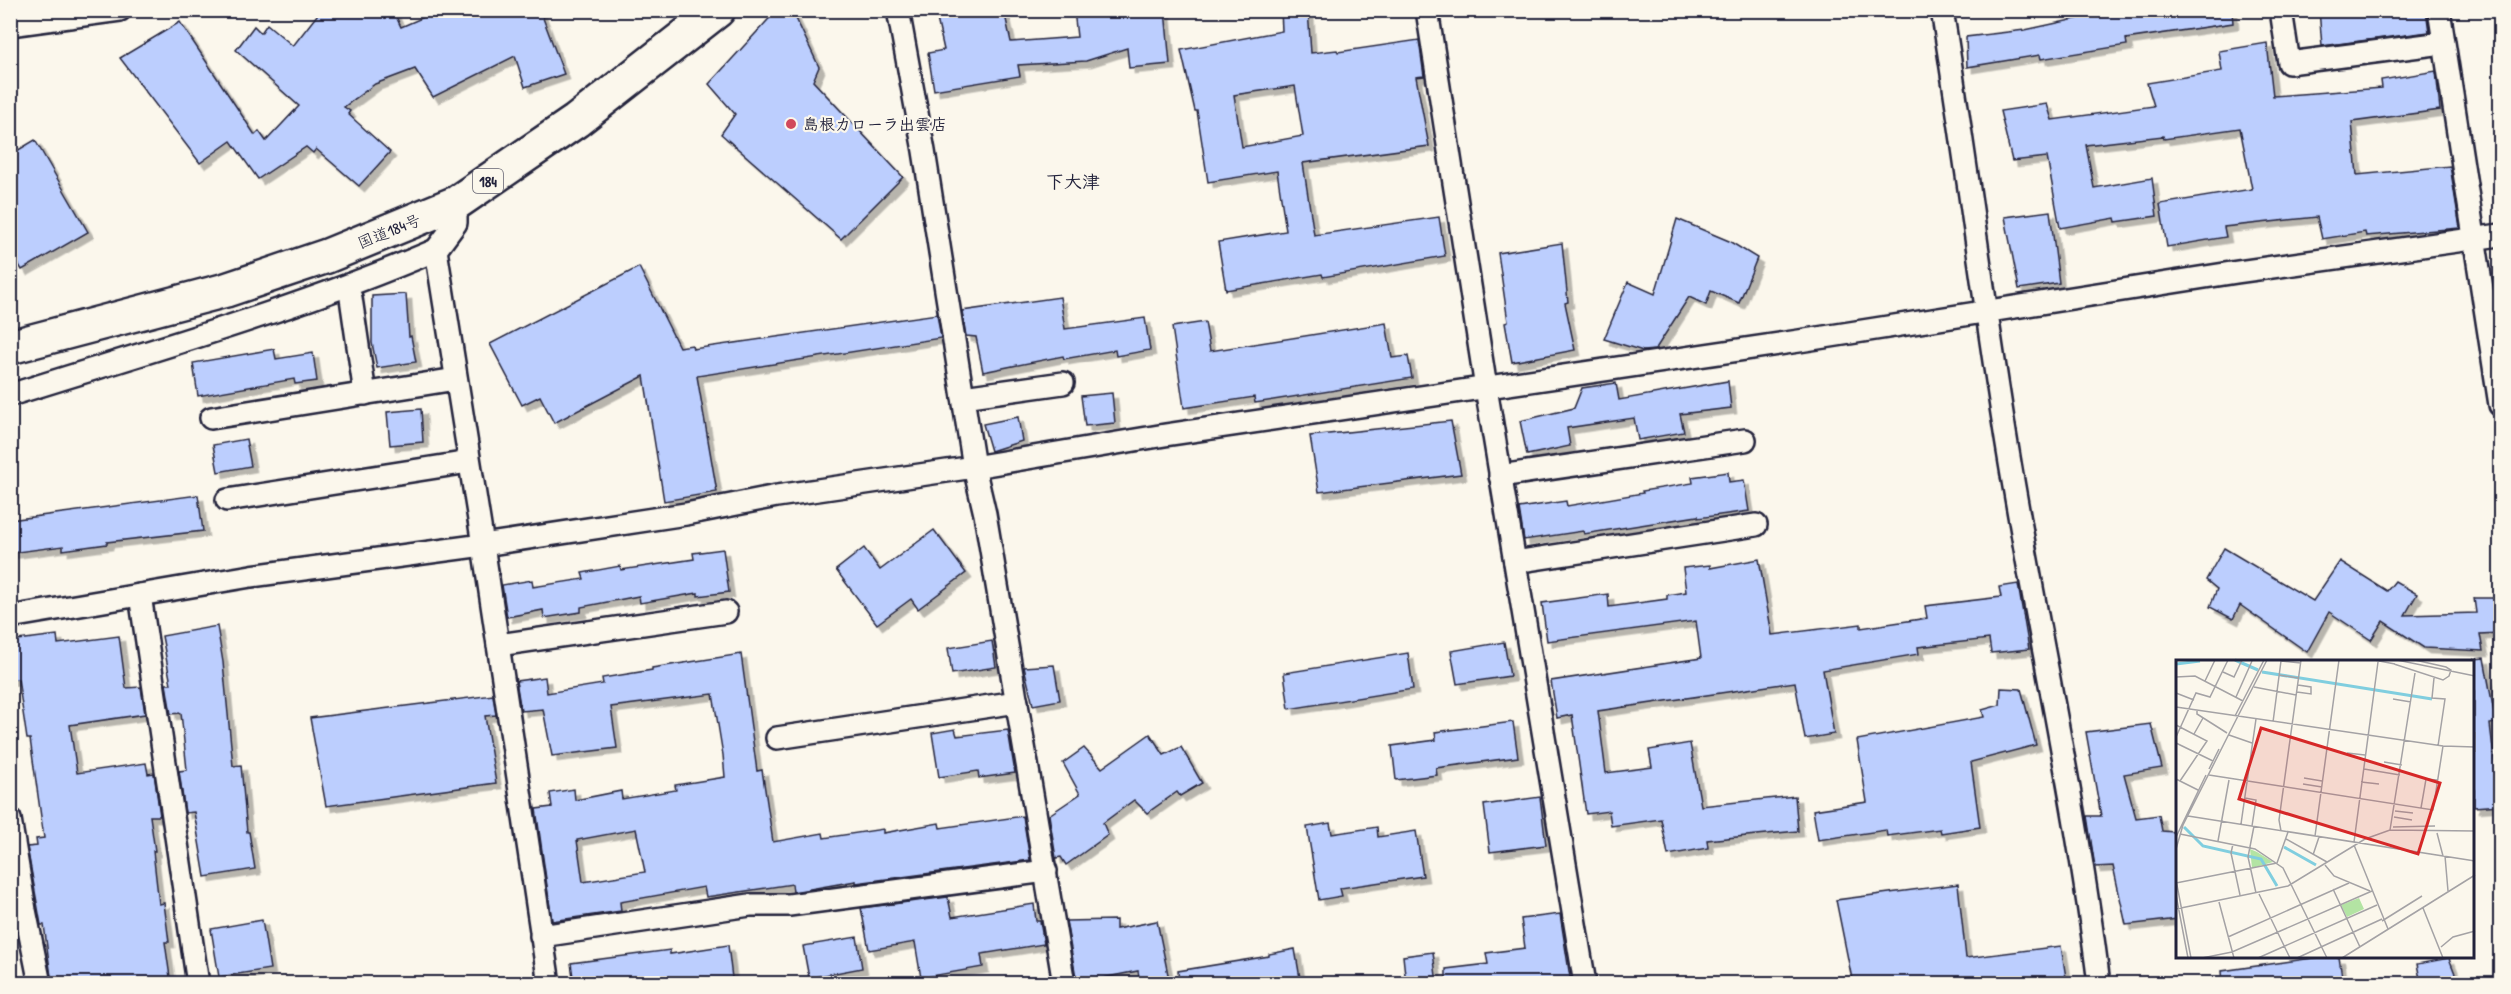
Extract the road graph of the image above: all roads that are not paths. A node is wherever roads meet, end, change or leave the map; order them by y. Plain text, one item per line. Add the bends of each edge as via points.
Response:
1 (120, 10) edge
2 (718, 10) edge
3 (898, 10) edge
4 (1427, 10) edge
5 (1942, 10) edge
6 (2281, 10) edge
7 (2439, 10) edge
8 (10, 25) edge
9 (2444, 43) junction
10 (456, 203) junction
11 (2500, 235) edge
12 (2476, 239) junction
13 (436, 250) junction
14 (351, 298) dead end
15 (1987, 311) junction
16 (10, 347) edge
17 (456, 379) junction
18 (1063, 383) dead end
19 (1486, 388) junction
20 (10, 394) edge
21 (365, 394) junction
22 (963, 397) junction
23 (2500, 405) edge
24 (211, 418) dead end
25 (1744, 440) dead end
26 (470, 462) junction
27 (974, 467) junction
28 (1500, 476) junction
29 (227, 500) dead end
30 (1756, 525) dead end
31 (483, 544) junction
32 (1515, 562) junction
33 (140, 595) junction
34 (726, 612) dead end
35 (10, 617) edge
36 (498, 645) junction
37 (1017, 702) junction
38 (777, 738) dead end
39 (10, 819) edge
40 (1046, 871) junction
41 (541, 936) junction
42 (40, 984) edge
43 (198, 984) edge
44 (549, 984) edge
45 (1064, 984) edge
46 (1585, 984) edge
47 (2099, 984) edge

1 - 8 street
2 - 10 highway, 国道184号 / 184 via 576,121
3 - 22 street
4 - 19 street
5 - 15 street
6 - 9 street via 2289,63
7 - 9 street
9 - 12 street
10 - 13 street via 456,223
10 - 16 highway, 国道184号 / 184 via 327,256 226,290
11 - 12 street
12 - 15 street
12 - 23 street
13 - 17 street
13 - 20 street via 274,312
14 - 21 street
15 - 19 street
15 - 47 street via 2008,452 2089,905
17 - 21 street
17 - 26 street
18 - 22 street
19 - 27 street
19 - 28 street
21 - 24 street
22 - 27 street
25 - 28 street
26 - 29 street
26 - 31 street
27 - 31 street
27 - 37 street
28 - 32 street
30 - 32 street
31 - 33 street
31 - 36 street
32 - 46 street
33 - 35 street
33 - 43 street
34 - 36 street
36 - 41 street
37 - 38 street
37 - 40 street
39 - 42 street
40 - 41 street via 789,905 750,905
40 - 45 street
41 - 44 street

